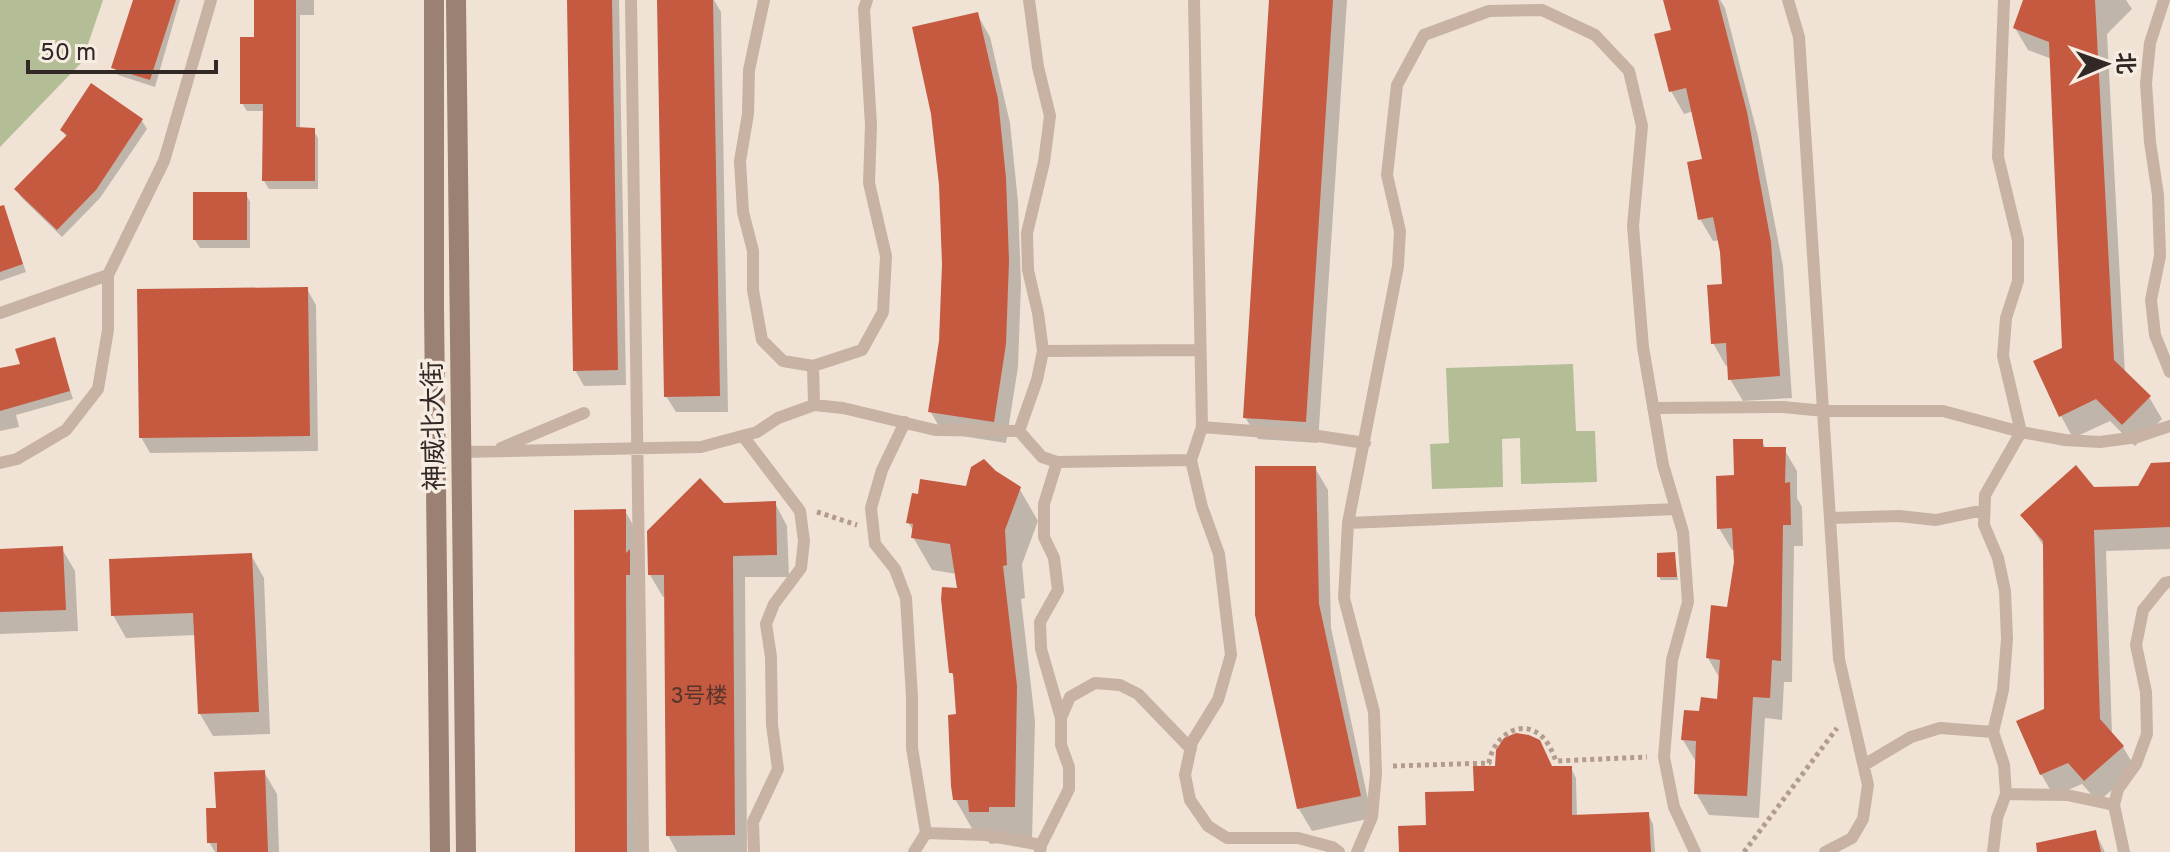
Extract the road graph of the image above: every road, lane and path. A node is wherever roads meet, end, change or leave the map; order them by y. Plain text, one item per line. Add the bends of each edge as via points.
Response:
1 (211, 0) edge
2 (434, 0) edge
3 (456, 0) edge
4 (631, 0) edge
5 (764, 0) edge
6 (867, 0) edge
7 (1029, 0) edge
8 (1194, 0) edge
9 (1788, 0) edge
10 (2004, 0) edge
11 (2164, 0) edge
12 (2165, 255) edge
13 (108, 275) junction
14 (0, 313) edge
15 (1199, 350) junction
16 (1043, 351) junction
17 (813, 366) junction
18 (2170, 372) edge
19 (814, 405) junction
20 (1653, 408) junction
21 (1824, 411) junction
22 (584, 413) dead end
23 (905, 422) junction
24 (2170, 426) edge
25 (1202, 427) junction
26 (1019, 431) junction
27 (2021, 432) junction
28 (743, 436) junction
29 (1365, 443) junction
30 (639, 449) junction
31 (460, 452) junction
32 (495, 452) junction
33 (1191, 460) junction
34 (1057, 462) junction
35 (0, 463) edge
36 (1676, 509) junction
37 (1984, 510) junction
38 (800, 511) junction
39 (1831, 518) junction
40 (1348, 523) junction
41 (873, 531) junction
42 (2170, 582) edge
43 (1850, 709) junction
44 (1061, 718) junction
45 (1993, 732) junction
46 (1191, 749) junction
47 (1664, 757) junction
48 (1864, 765) junction
49 (1376, 766) junction
50 (2006, 794) junction
51 (2114, 805) junction
52 (926, 833) junction
53 (1255, 838) junction
54 (1041, 848) edge
55 (440, 852) edge
56 (466, 852) edge
57 (643, 852) edge
58 (754, 852) edge
59 (914, 852) edge
60 (1253, 852) edge
61 (1339, 852) edge
62 (1357, 852) edge
63 (1695, 852) edge
64 (1744, 852) edge
65 (1825, 852) edge
66 (1993, 852) edge
67 (2124, 852) edge

1 - 13 lane via 164,161
2 - 55 street, 神威北大街
3 - 31 street, 神威北大街
4 - 30 lane
5 - 17 lane via 749,70 740,161 753,290 762,340 783,361
6 - 17 lane via 869,183 886,256 883,312 862,350
7 - 16 lane via 1050,116 1027,233
8 - 15 lane
9 - 21 lane via 1799,37
10 - 27 lane via 1998,157 2018,240 2018,281 2006,318 2003,356
11 - 12 lane via 2150,43 2146,83
12 - 18 lane via 2151,300 2155,335
13 - 14 lane
13 - 35 lane via 108,330 98,389 66,430 17,459
15 - 16 lane
15 - 25 lane
16 - 26 lane
17 - 19 lane
19 - 23 lane
19 - 28 lane
20 - 21 lane
20 - 29 lane via 1633,226 1642,126 1629,71 1595,35 1542,10 1489,11 1424,35 1397,85 1387,175 1400,231 1398,266
20 - 36 lane
21 - 27 lane via 1943,411
21 - 39 lane
22 - 32 lane
23 - 26 lane via 935,430
23 - 41 lane via 882,470 871,508
24 - 27 lane via 2100,442
25 - 29 lane
25 - 33 lane
26 - 34 lane via 1042,457
27 - 37 lane via 1985,495
28 - 30 lane via 701,447
28 - 38 lane
29 - 40 lane
30 - 32 lane
30 - 57 lane
31 - 32 lane
31 - 56 street, 神威北大街
33 - 34 lane
33 - 46 lane via 1219,554 1231,655 1218,700
34 - 44 lane via 1044,504 1044,537 1054,558 1058,590 1040,622 1041,649
36 - 40 lane
36 - 47 lane via 1688,602 1672,660
37 - 39 lane via 1936,520
37 - 45 lane via 2005,591 2007,639
38 - 41 path via 816,511
38 - 58 lane via 801,568 766,624 778,769 753,822
39 - 43 lane via 1839,659
40 - 49 lane via 1344,598 1374,712
41 - 52 lane via 906,598 912,748
42 - 51 lane via 2143,610 2136,645 2146,692 2147,734
43 - 48 lane
43 - 64 path
44 - 46 lane via 1070,697 1095,683 1120,685 1138,694
44 - 54 lane via 1069,789
45 - 48 lane via 1940,728 1911,737
45 - 50 lane
46 - 53 lane via 1185,775 1190,800 1208,826 1227,838
47 - 49 path via 1556,761 1537,732 1517,729 1500,736 1489,763
47 - 63 lane via 1674,807
48 - 65 lane via 1868,785 1863,819 1852,838
49 - 62 lane via 1372,817
50 - 51 lane via 2067,795
50 - 66 lane
51 - 67 lane
52 - 54 lane via 986,835
52 - 59 lane
53 - 60 lane
53 - 61 lane via 1298,838

